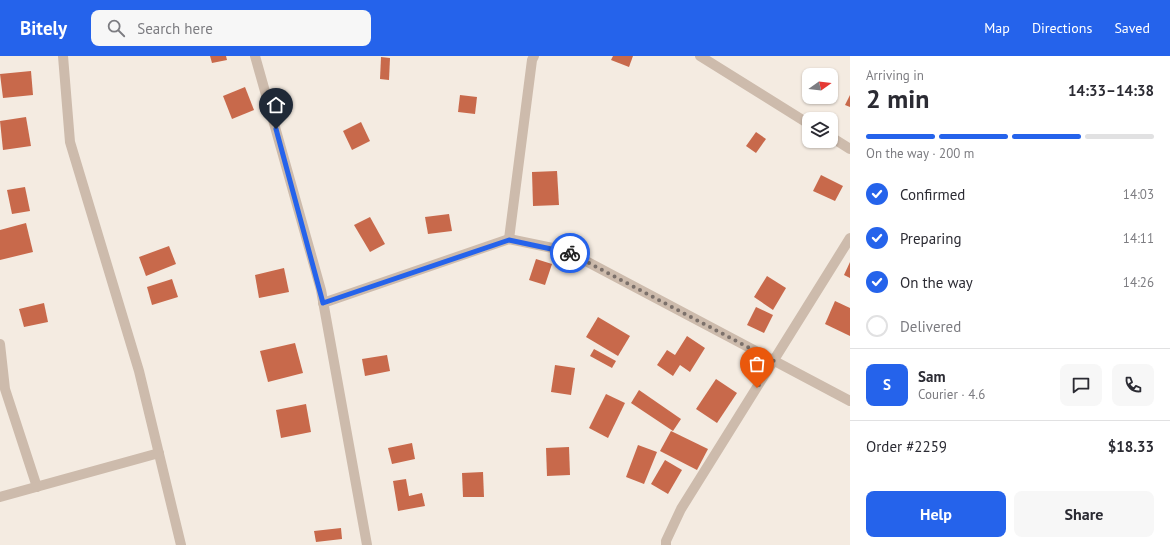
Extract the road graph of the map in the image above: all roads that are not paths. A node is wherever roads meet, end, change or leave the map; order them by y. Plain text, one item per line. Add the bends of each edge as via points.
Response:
1 (63, 56) edge
2 (255, 56) edge
3 (534, 56) edge
4 (700, 56) edge
5 (802, 120) edge
6 (838, 141) edge
7 (850, 149) edge
8 (850, 238) edge
9 (509, 240) junction
10 (323, 303) junction
11 (0, 344) edge
12 (774, 361) junction
13 (850, 401) edge
14 (159, 453) junction
15 (37, 487) junction
16 (0, 497) edge
17 (181, 545) edge
18 (367, 545) edge
19 (666, 545) edge

1 - 14 street via 70,142 139,371
2 - 10 street
3 - 9 street
4 - 5 street
6 - 7 street
8 - 12 street
9 - 10 street
9 - 12 street via 567,251
10 - 18 street
11 - 15 street via 5,389
12 - 13 street
12 - 19 street via 680,509
14 - 15 street
14 - 17 street
15 - 16 street

